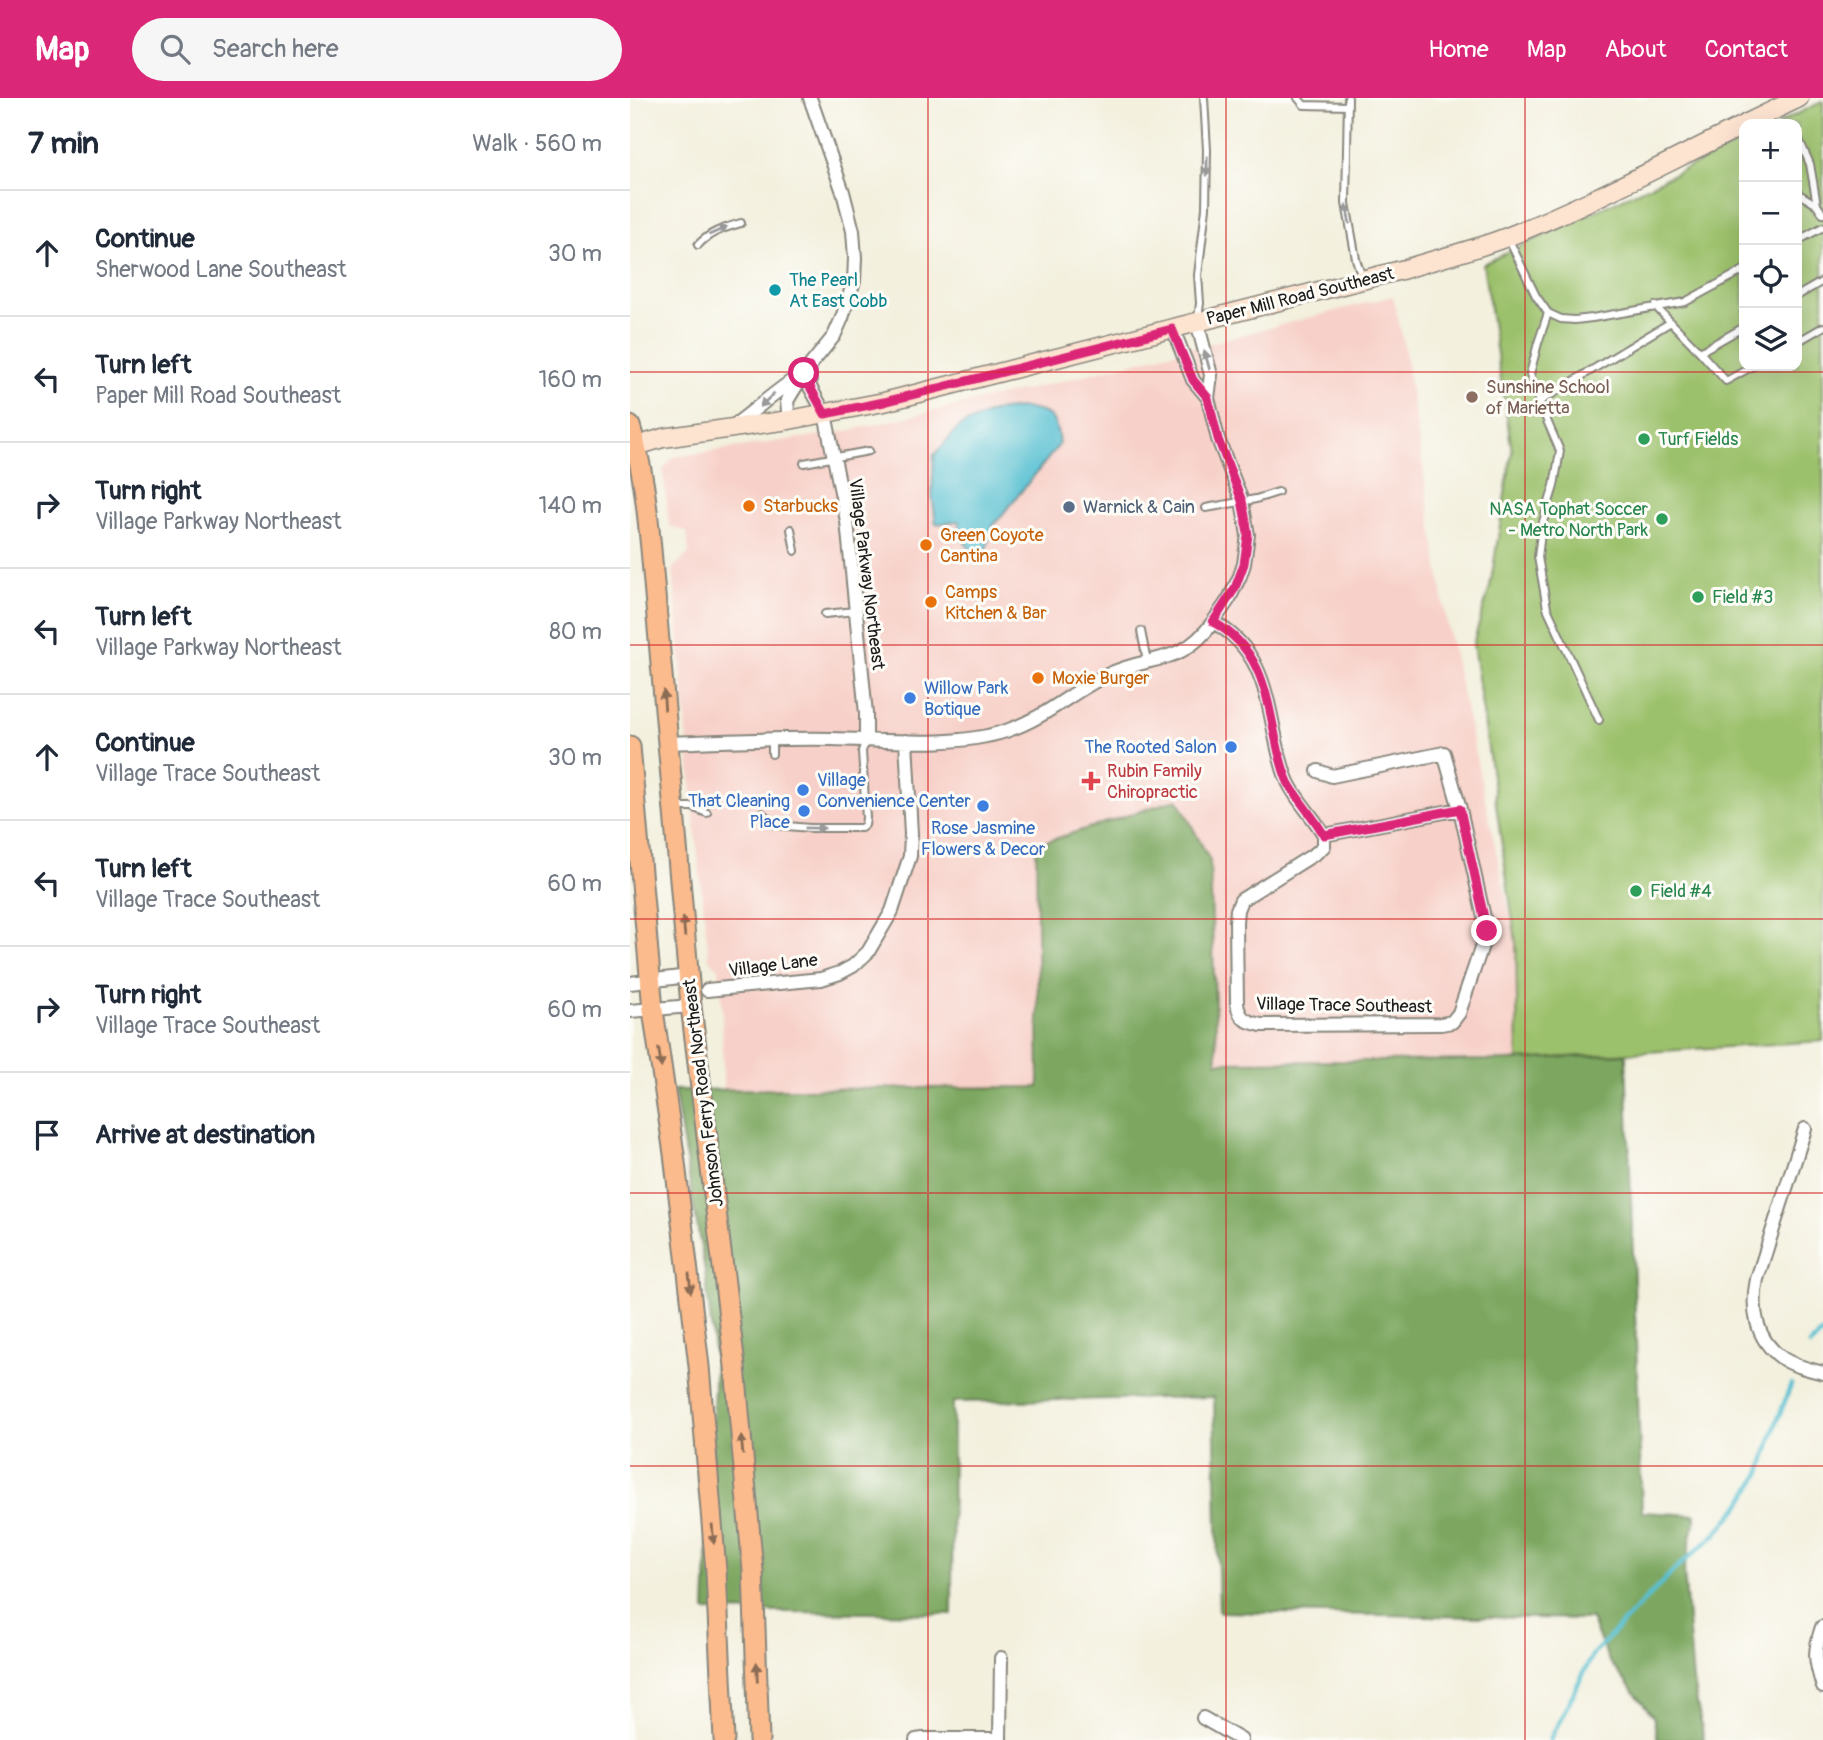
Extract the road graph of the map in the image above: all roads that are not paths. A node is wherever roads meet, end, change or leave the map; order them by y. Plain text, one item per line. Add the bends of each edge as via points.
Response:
1 (810, 98) edge
2 (1204, 98) edge
3 (1298, 98) edge
4 (1799, 98) edge
5 (1348, 102) edge
6 (1762, 119) edge
7 (1739, 128) edge
8 (1802, 146) edge
9 (1802, 196) edge
10 (1818, 205) junction
11 (1823, 214) edge
12 (741, 223) dead end
13 (1823, 227) edge
14 (1507, 237) junction
15 (1802, 238) edge
16 (698, 245) dead end
17 (1739, 273) edge
18 (1363, 280) junction
19 (1823, 281) edge
20 (1802, 293) edge
21 (1655, 306) junction
22 (1548, 313) junction
23 (1198, 322) junction
24 (1671, 322) junction
25 (1823, 327) edge
26 (1172, 329) junction
27 (1739, 330) edge
28 (1802, 339) edge
29 (1700, 352) junction
30 (807, 370) junction
31 (1744, 371) edge
32 (1208, 398) junction
33 (1539, 402) junction
34 (825, 414) junction
35 (789, 420) junction
36 (630, 426) edge
37 (730, 428) junction
38 (633, 447) edge
39 (869, 451) dead end
40 (834, 458) junction
41 (804, 463) dead end
42 (1278, 492) dead end
43 (1242, 501) junction
44 (1206, 508) dead end
45 (791, 529) dead end
46 (795, 551) dead end
47 (855, 611) junction
48 (825, 614) dead end
49 (1213, 622) junction
50 (1141, 631) dead end
51 (1148, 663) junction
52 (1599, 720) dead end
53 (772, 740) junction
54 (866, 740) junction
55 (905, 741) junction
56 (667, 743) junction
57 (630, 746) edge
58 (772, 754) dead end
59 (1318, 771) dead end
60 (673, 807) junction
61 (1460, 809) junction
62 (707, 813) dead end
63 (762, 813) dead end
64 (1324, 835) junction
65 (688, 976) junction
66 (651, 981) junction
67 (630, 983) edge
68 (707, 990) junction
69 (691, 1006) junction
70 (653, 1010) junction
71 (630, 1012) edge
72 (1805, 1129) dead end
73 (1823, 1373) edge
74 (1822, 1628) edge
75 (1000, 1658) dead end
76 (1823, 1687) edge
77 (1203, 1718) dead end
78 (724, 1740) edge
79 (759, 1740) edge
80 (916, 1740) edge
81 (1000, 1740) edge
82 (1241, 1740) edge

1 - 30 street via 843,192 855,258 854,281 842,318
2 -> 23 lane via 1206,208
3 - 5 lane via 1304,105
4 - 6 street, Paper Mill Road Southeast
18 -> 5 lane via 1346,203
7 - 14 street, Paper Mill Road Southeast
8 - 10 lane
9 - 10 lane
10 - 11 lane
16 -> 12 lane via 722,228
13 - 15 lane
14 - 18 street, Paper Mill Road Southeast
14 - 22 lane
17 - 21 lane via 1685,302
18 - 23 street, Paper Mill Road Southeast
19 - 20 lane
21 - 22 lane via 1575,320
21 - 24 lane
22 - 33 lane via 1530,374
23 - 26 street, Paper Mill Road Southeast
32 -> 23 street via 1211,375
24 - 29 lane
24 - 33 lane
25 - 28 lane
26 - 32 street via 1193,380
26 - 34 street, Paper Mill Road Southeast
27 - 29 lane
29 - 31 lane via 1726,381
30 - 34 street, Village Parkway Northeast via 810,387
30 - 35 street via 787,401
30 -> 37 street
32 - 43 street
33 - 52 lane via 1560,451 1538,557 1547,608
34 - 35 street, Paper Mill Road Southeast
34 - 40 street, Village Parkway Northeast
35 - 37 street, Paper Mill Road Southeast
36 - 38 main road, Johnson Ferry Road Northeast
37 - 38 street, Paper Mill Road Southeast
56 -> 38 main road, Johnson Ferry Road Northeast via 645,491
39 - 40 lane
40 - 41 lane
40 - 47 street, Village Parkway Northeast
42 - 43 lane
43 - 44 lane
43 - 49 street via 1248,535 1244,564
45 - 46 lane
47 - 48 lane
47 - 54 street, Village Parkway Northeast
49 - 51 street via 1181,652
49 - 64 street via 1232,633 1253,659 1289,782
50 - 51 lane
51 - 55 street via 1109,674 1037,719 1004,732
53 - 54 street
53 - 56 street
53 - 58 lane
54 - 55 street
63 -> 54 lane via 776,825 861,828 866,818 862,751
55 - 68 street, Village Lane via 910,856 892,911 868,952 847,969 821,979
56 - 60 main road, Johnson Ferry Road Northeast
57 - 66 main road, Johnson Ferry Road Northeast
59 - 61 street, Village Trace Southeast via 1332,776 1444,753
60 - 62 lane
65 -> 60 main road, Johnson Ferry Road Northeast
61 - 64 street
61 - 64 street, Village Trace Southeast via 1487,931 1452,1022 1261,1025 1247,1022 1239,1014 1236,922 1241,900 1316,853 1324,846
65 - 66 street
65 - 68 street
65 - 69 main road, Johnson Ferry Road Northeast
66 - 67 street
66 - 70 main road, Johnson Ferry Road Northeast
68 - 69 street
69 - 70 street
79 -> 69 main road, Johnson Ferry Road Northeast via 753,1570 735,1366
70 - 71 street
70 -> 78 main road, Johnson Ferry Road Northeast via 699,1366
72 - 73 street via 1757,1279 1754,1313 1772,1349 1795,1364
74 - 76 street via 1816,1659
75 - 81 street
77 - 82 street
80 - 81 street

